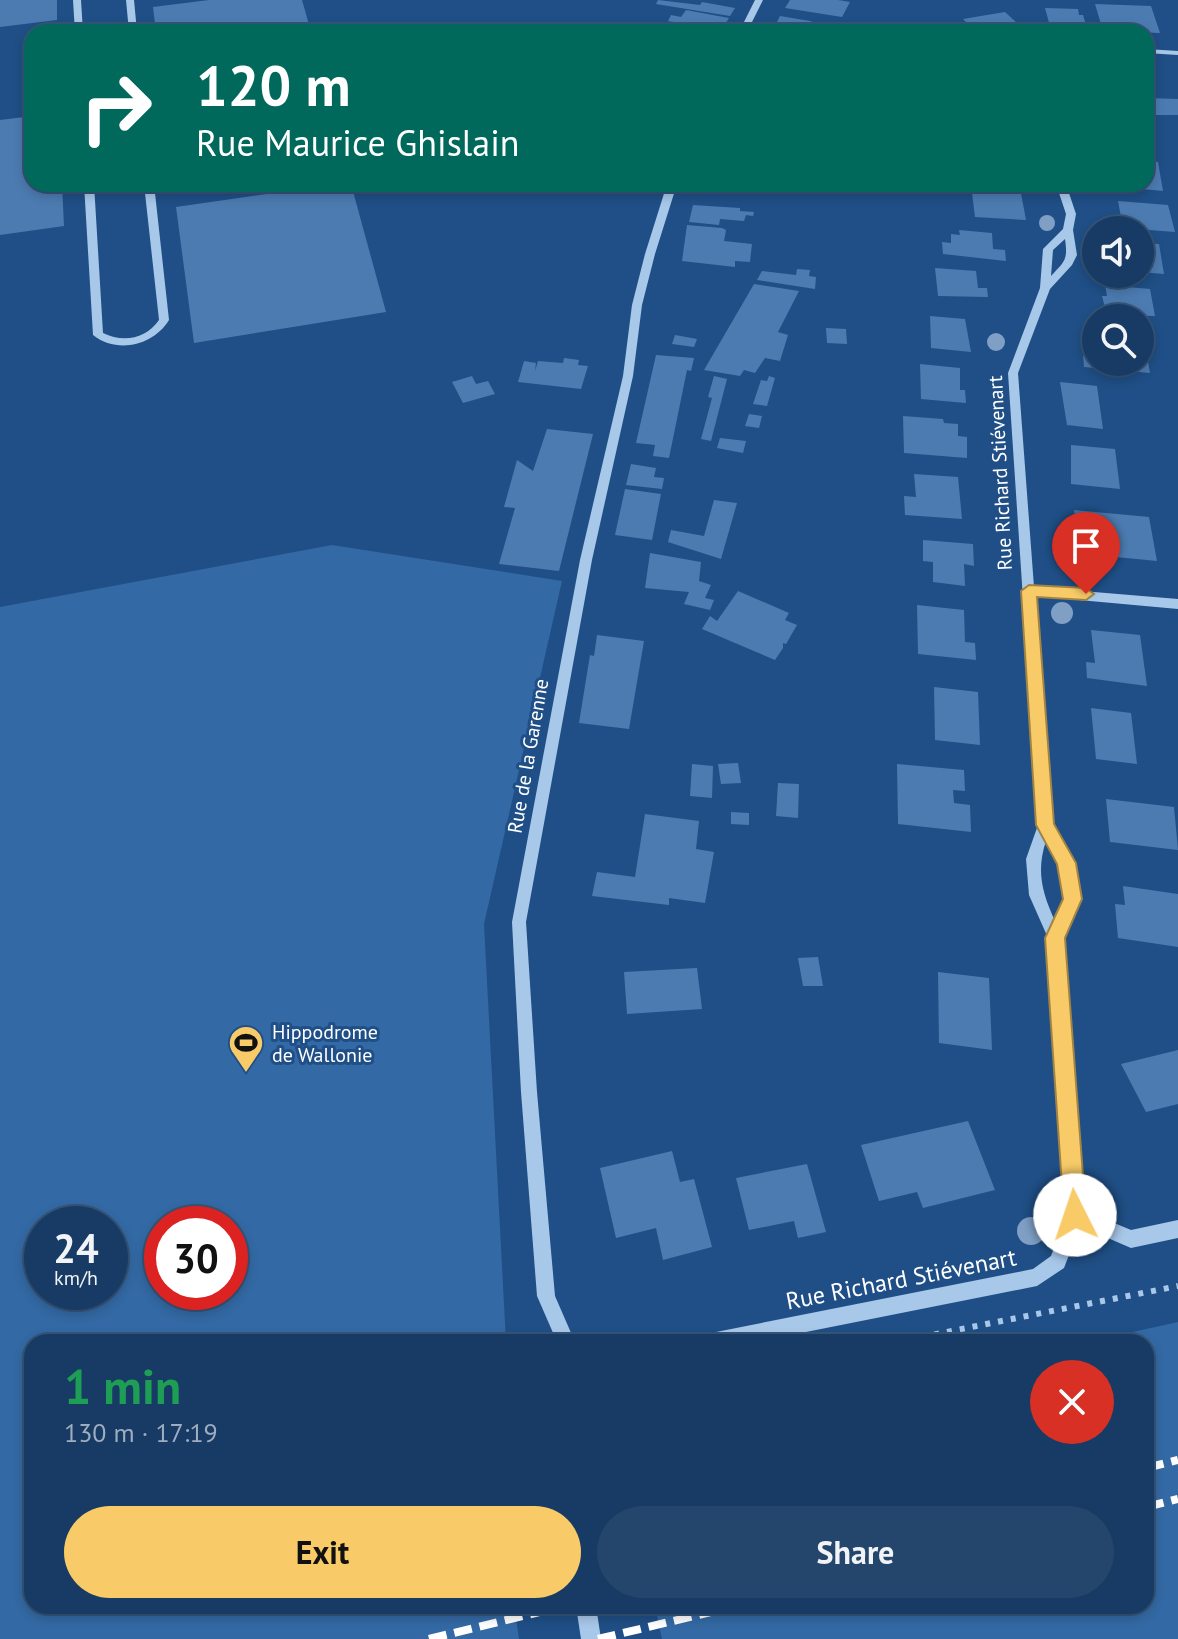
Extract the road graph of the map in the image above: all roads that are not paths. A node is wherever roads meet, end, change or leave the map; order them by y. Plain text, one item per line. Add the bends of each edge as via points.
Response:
1 (77, 0) edge
2 (130, 0) edge
3 (759, 0) edge
4 (78, 24) edge
5 (132, 24) edge
6 (747, 24) edge
7 (1154, 52) edge
8 (1178, 53) edge
9 (89, 192) edge
10 (150, 192) edge
11 (670, 192) edge
12 (1064, 192) edge
13 (1068, 230) junction
14 (1045, 288) junction
15 (1029, 591) junction
16 (1178, 604) edge
17 (1045, 825) junction
18 (1055, 938) junction
19 (1075, 1215) junction
20 (1178, 1229) edge
21 (563, 1334) edge
22 (751, 1334) edge
23 (587, 1614) edge
24 (591, 1639) edge

1 - 4 street
2 - 5 street
3 - 6 street
7 - 8 street
9 - 10 street via 98,335 120,342 147,337 159,331 164,320
11 - 21 street, Rue de la Garenne via 644,283 586,560 519,922 546,1296
12 - 13 street, Rue Richard Stiévenart via 1071,214
13 - 14 street via 1048,249
13 - 14 street, Rue Richard Stiévenart via 1069,263
14 - 15 street, Rue Richard Stiévenart via 1013,373
15 - 16 street
15 - 17 street, Rue Richard Stiévenart
17 - 18 street, Rue Richard Stiévenart via 1033,859 1036,895
17 - 18 street, Rue Richard Stiévenart via 1066,863 1072,899
18 - 19 street, Rue Richard Stiévenart
19 - 20 street via 1131,1239
19 - 22 street, Rue Richard Stiévenart via 1058,1262 1037,1277
23 - 24 street

